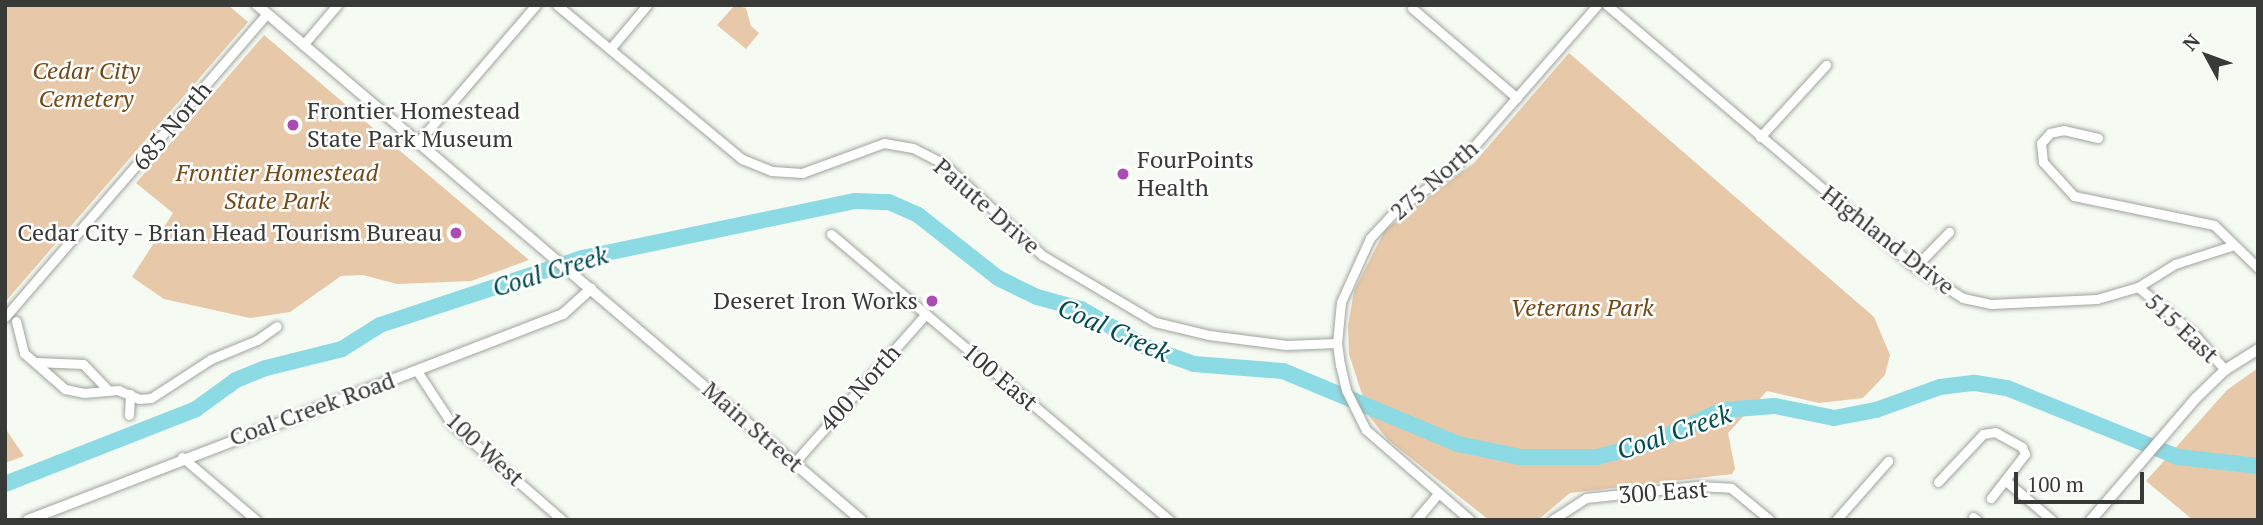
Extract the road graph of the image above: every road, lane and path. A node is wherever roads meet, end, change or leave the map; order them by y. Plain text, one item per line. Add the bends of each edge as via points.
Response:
1 (257, 5) edge
2 (337, 5) edge
3 (536, 5) edge
4 (556, 5) edge
5 (647, 5) edge
6 (1597, 5) edge
7 (1606, 5) edge
8 (1412, 8) dead end
9 (267, 14) junction
10 (303, 45) junction
11 (610, 50) junction
12 (1826, 65) dead end
13 (1517, 98) junction
14 (1760, 137) junction
15 (2098, 138) dead end
16 (418, 142) junction
17 (1949, 232) dead end
18 (831, 234) dead end
19 (2231, 246) junction
20 (1915, 267) junction
21 (2258, 268) edge
22 (2138, 287) junction
23 (591, 289) junction
24 (926, 314) junction
25 (5, 317) edge
26 (16, 321) dead end
27 (277, 326) dead end
28 (1336, 343) junction
29 (2258, 349) edge
30 (36, 362) junction
31 (417, 370) junction
32 (2225, 370) junction
33 (108, 390) junction
34 (135, 396) junction
35 (146, 409) dead end
36 (130, 415) dead end
37 (182, 457) junction
38 (1888, 461) dead end
39 (794, 463) junction
40 (2006, 481) junction
41 (1938, 482) dead end
42 (1439, 493) junction
43 (1991, 498) dead end
44 (28, 520) edge
45 (256, 520) edge
46 (562, 520) edge
47 (861, 520) edge
48 (1170, 520) edge
49 (1416, 520) edge
50 (1470, 520) edge
51 (1552, 520) edge
52 (1770, 520) edge
53 (1836, 520) edge
54 (2052, 520) edge
55 (2091, 520) edge

1 - 9 main road
2 - 10 street
3 - 16 street
4 - 11 street, Paiute Drive
5 - 11 street
6 - 13 street, 275 North
7 - 14 street, Highland Drive
8 - 13 street
9 - 10 main road
9 - 25 street, 685 North
10 - 16 main road
11 - 28 street, Paiute Drive via 742,159 772,171 802,173 884,143 913,148 944,164 1042,255 1155,322 1286,345
12 - 14 street
13 - 28 street, 275 North via 1455,168 1395,211 1370,238 1341,302
14 - 20 street, Highland Drive
15 - 19 street via 2064,130 2050,133 2040,143 2043,162 2074,196 2214,225
16 - 23 main road, Main Street
17 - 20 street
18 - 24 street, 100 East
19 - 21 street
19 - 22 street, Highland Drive via 2175,264
20 - 22 street, Highland Drive via 1942,288 1991,304 2097,299
22 - 32 street, 515 East via 2193,333
23 - 31 main road, Coal Creek Road via 563,314
23 - 39 main road, Main Street
24 - 39 street, 400 North
24 - 48 street, 100 East
26 - 30 street via 24,353
27 - 34 street via 257,340 211,359 151,398
28 - 42 street, 275 North via 1346,390 1366,430
29 - 32 main road
30 - 33 street via 83,364
30 - 33 street via 65,389 84,393
31 - 37 main road, Coal Creek Road
31 - 46 street, 100 West via 452,424
32 - 55 main road
33 - 34 street
34 - 35 street
34 - 36 street
37 - 44 main road, Coal Creek Road
37 - 45 street
38 - 53 street
39 - 47 main road, Main Street
40 - 41 street via 2025,451 1989,432
40 - 43 street
40 - 54 street
42 - 49 street
42 - 50 street
51 - 52 street, 300 East via 1586,498 1696,486 1731,488

